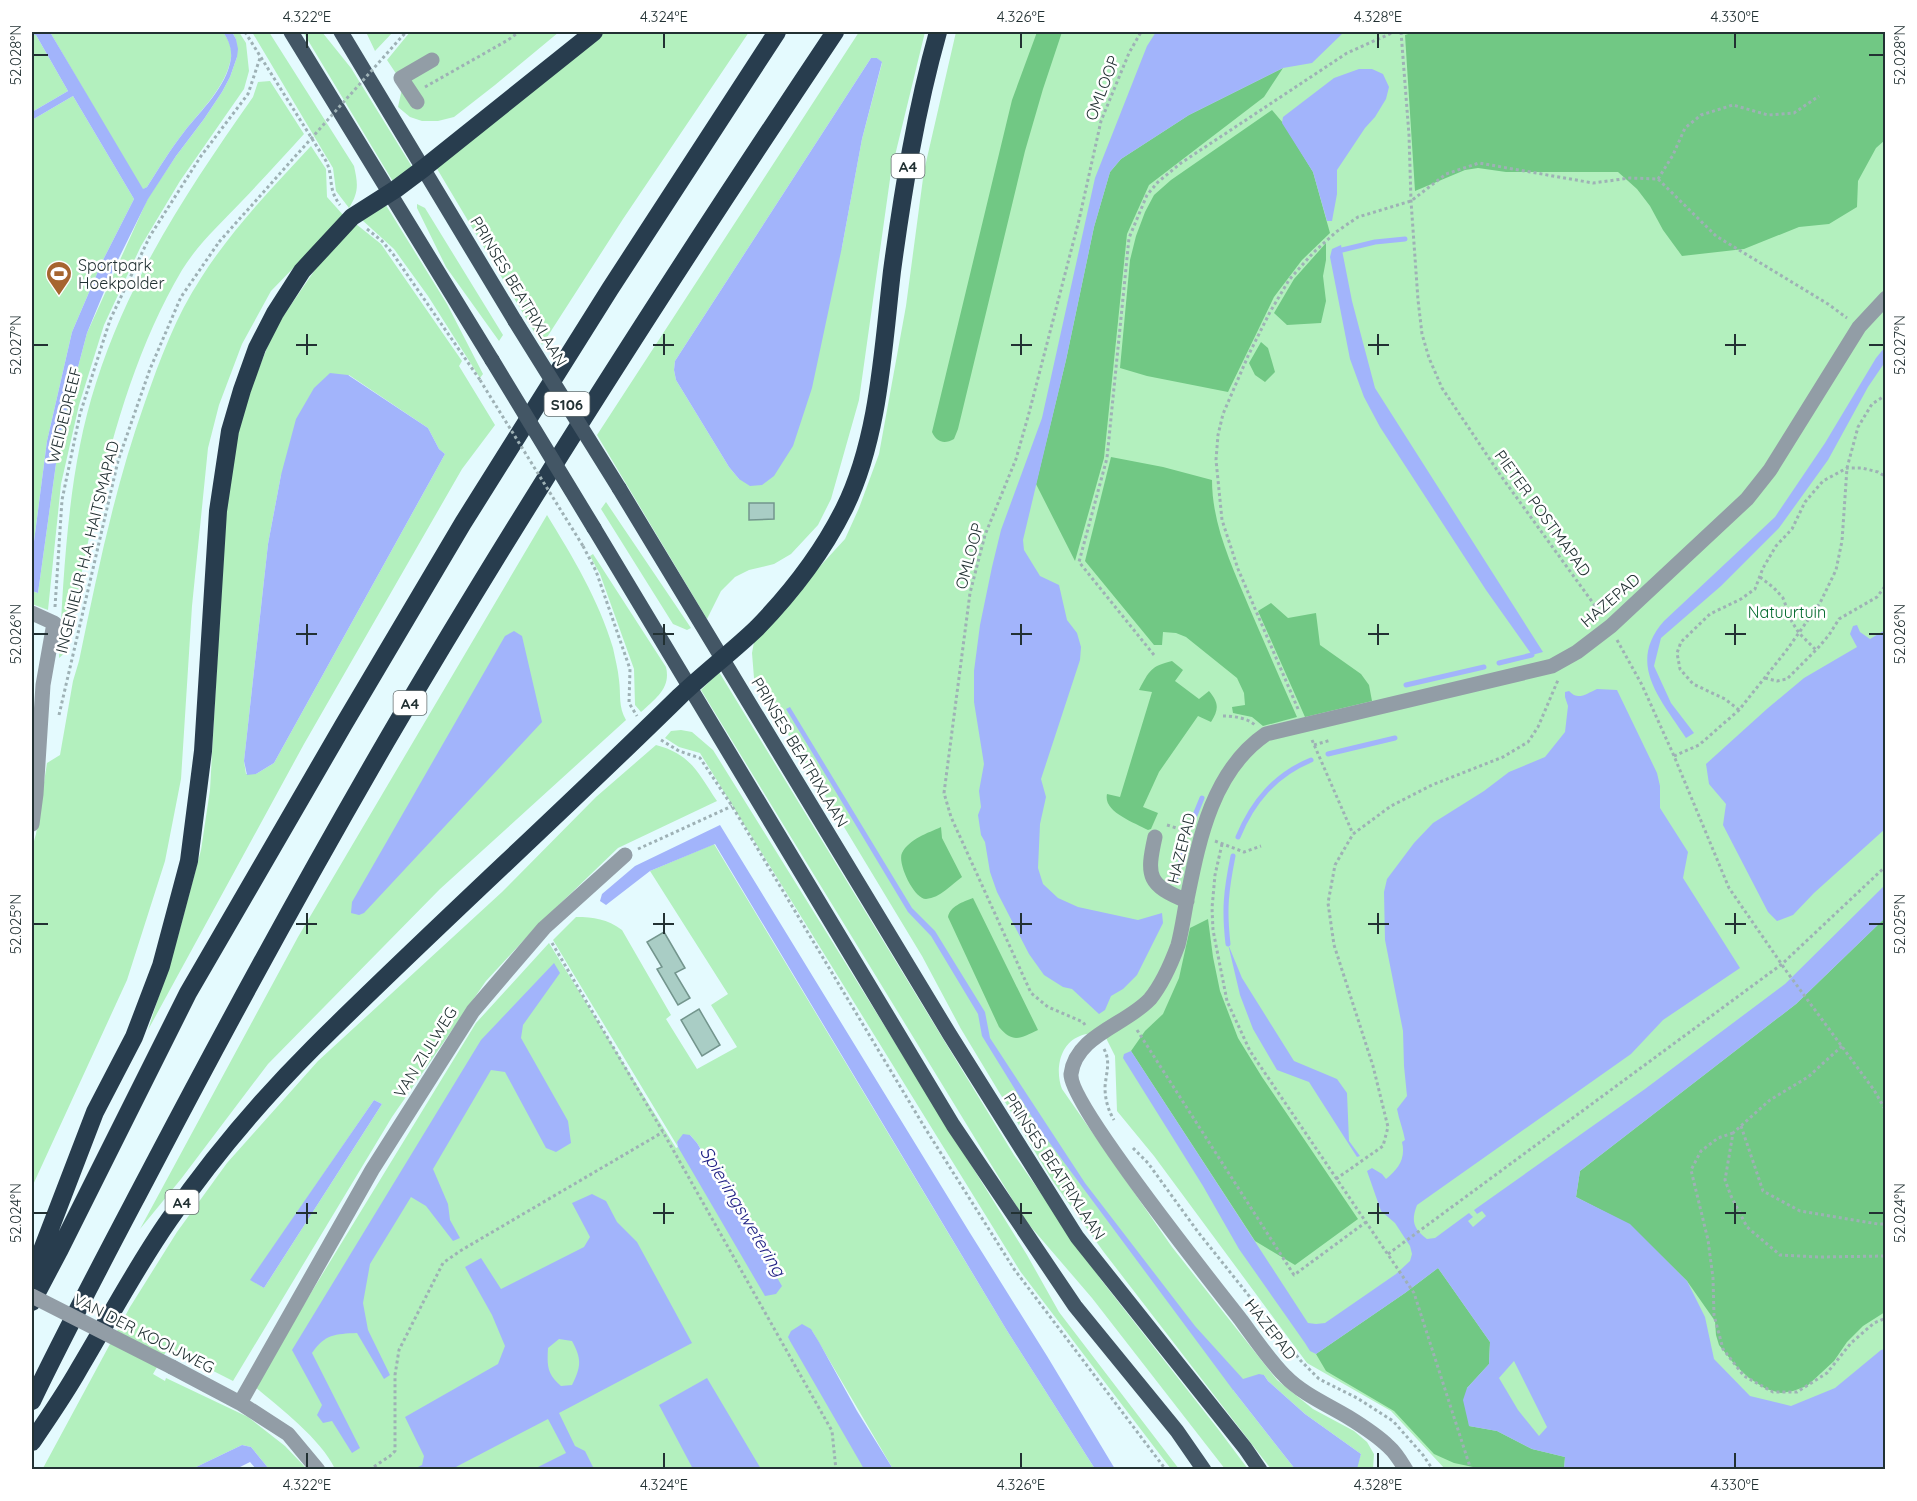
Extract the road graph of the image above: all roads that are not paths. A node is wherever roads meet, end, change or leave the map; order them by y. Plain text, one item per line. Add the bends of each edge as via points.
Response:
1 (291, 32) edge
2 (342, 32) edge
3 (594, 32) edge
4 (777, 32) edge
5 (835, 32) edge
6 (938, 32) edge
7 (432, 60) dead end
8 (412, 95) road end
9 (424, 168) junction
10 (389, 193) junction
11 (1886, 298) edge
12 (32, 613) edge
13 (722, 658) junction
14 (689, 687) junction
15 (32, 824) edge
16 (1155, 837) dead end
17 (625, 855) road end
18 (1187, 901) junction
19 (32, 1276) edge
20 (32, 1296) edge
21 (32, 1302) edge
22 (32, 1401) edge
23 (240, 1403) junction
24 (32, 1442) edge
25 (1405, 1469) edge
26 (318, 1470) edge
27 (1204, 1470) edge
28 (1260, 1470) edge

1 - 10 main road, S106
2 - 9 main road, PRINSES BEATRIXLAAN / S106
3 - 9 highway
4 - 21 highway via 469,514 344,724 188,993
5 - 22 highway, A4 via 628,347 386,742 236,1009
6 - 13 highway, A4 via 922,89 900,210 870,435 860,468 846,506 812,561 757,628
7 - 8 street via 401,78
9 - 10 highway
9 - 13 main road, PRINSES BEATRIXLAAN / S106, bridge
10 - 14 main road, S106, bridge
10 - 19 highway via 352,217 302,271 257,348 242,390 230,431 218,511 203,751 189,861 161,966 134,1037 95,1112
11 - 18 street, HAZEPAD via 1859,327 1770,470 1747,499 1611,626 1564,660 1266,734 1256,741 1230,770 1212,803
12 - 15 street via 54,624 44,685
13 - 14 highway, A4
13 - 28 main road, PRINSES BEATRIXLAAN via 1077,1237
14 - 24 highway, A4 via 321,1040 218,1153 167,1222
14 - 27 main road via 958,1133 1075,1306
16 - 18 street via 1150,862 1154,882
17 - 23 street, VAN ZIJLWEG via 544,928 473,1011 372,1170
18 - 25 street, HAZEPAD via 1178,944 1165,978 1149,1000 1086,1044 1075,1059 1073,1085 1097,1127 1184,1247 1285,1377 1390,1447
20 - 23 street, VAN DER KOOIJWEG, bridge
23 - 26 street, VAN DER KOOIJWEG via 288,1434

